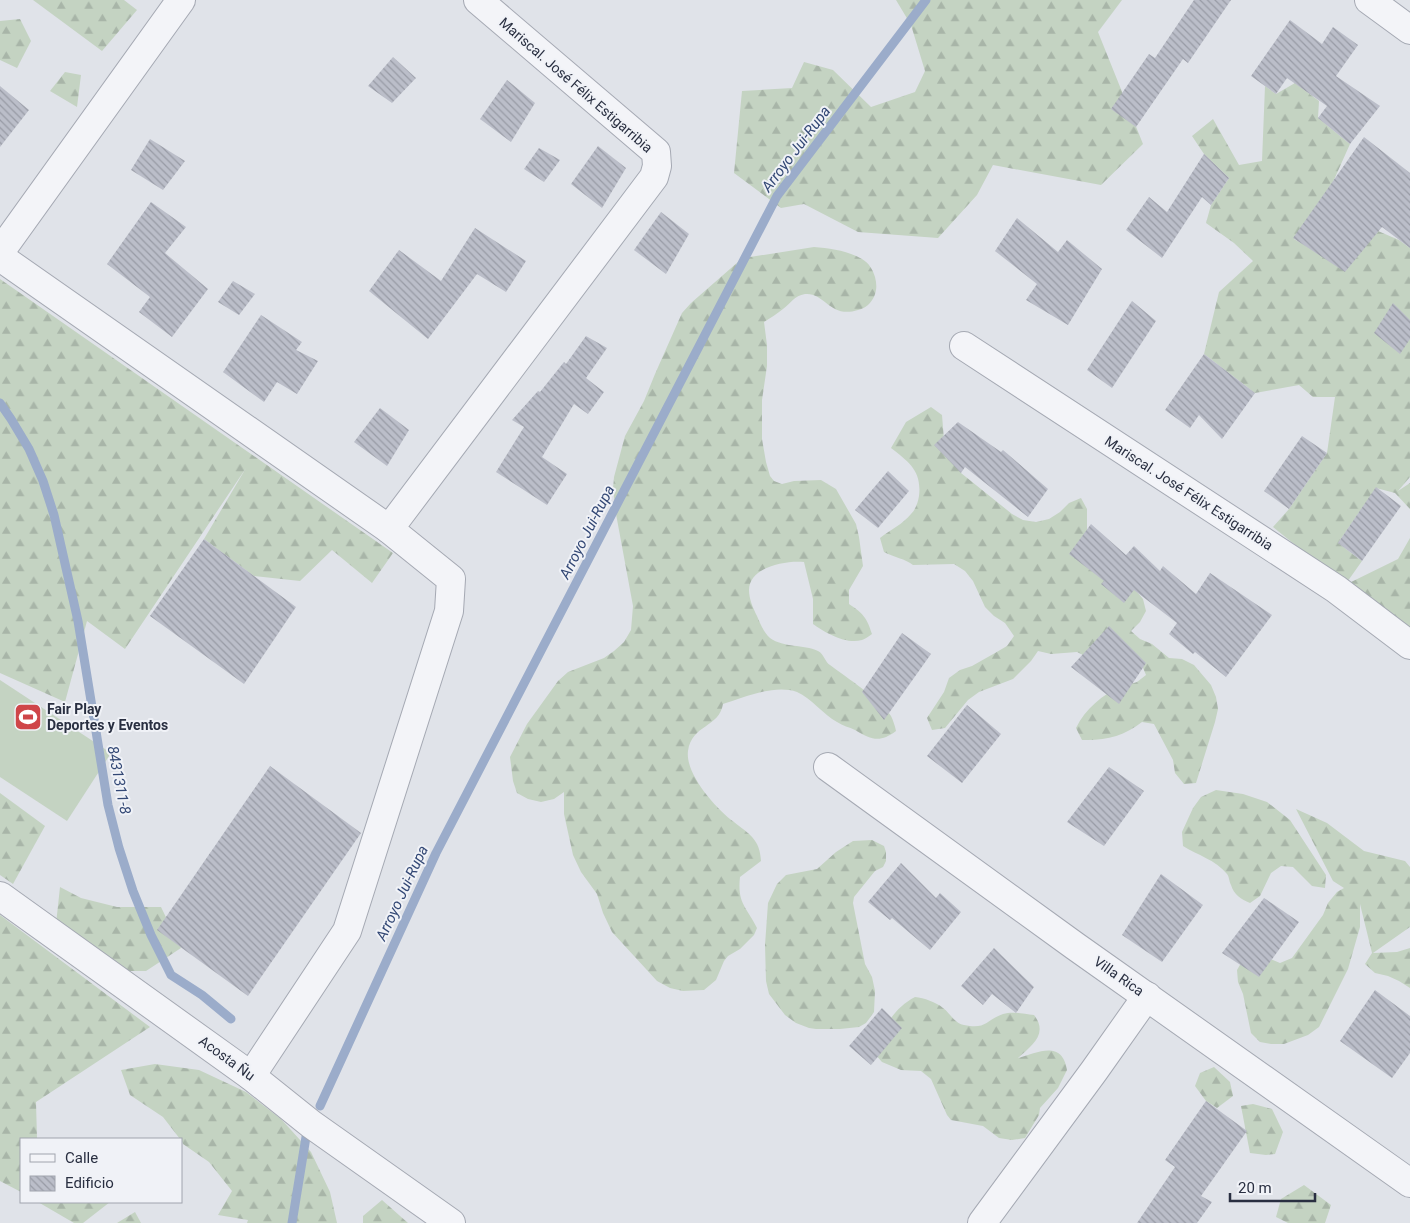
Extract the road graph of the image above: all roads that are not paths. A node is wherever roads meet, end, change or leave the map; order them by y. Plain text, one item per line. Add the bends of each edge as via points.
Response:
1 (181, 0) edge
2 (478, 0) edge
3 (1369, 0) edge
4 (1410, 30) edge
5 (0, 252) edge
6 (0, 257) edge
7 (964, 346) dead end
8 (389, 529) junction
9 (1410, 645) edge
10 (828, 767) dead end
11 (0, 896) edge
12 (1147, 996) junction
13 (251, 1076) junction
14 (1410, 1183) edge
15 (451, 1223) edge
16 (982, 1223) edge

1 - 5 street
2 - 8 street, Mariscal. José Félix Estigarribia via 656,152 657,166 654,177
3 - 4 street
6 - 8 street
7 - 9 street, Mariscal. José Félix Estigarribia via 1336,589
8 - 13 street via 451,579 449,612 347,930
10 - 12 street, Villa Rica
11 - 13 street, Acosta Ñu
12 - 14 street, Villa Rica
12 - 16 street
13 - 15 street, Acosta Ñu via 311,1124

